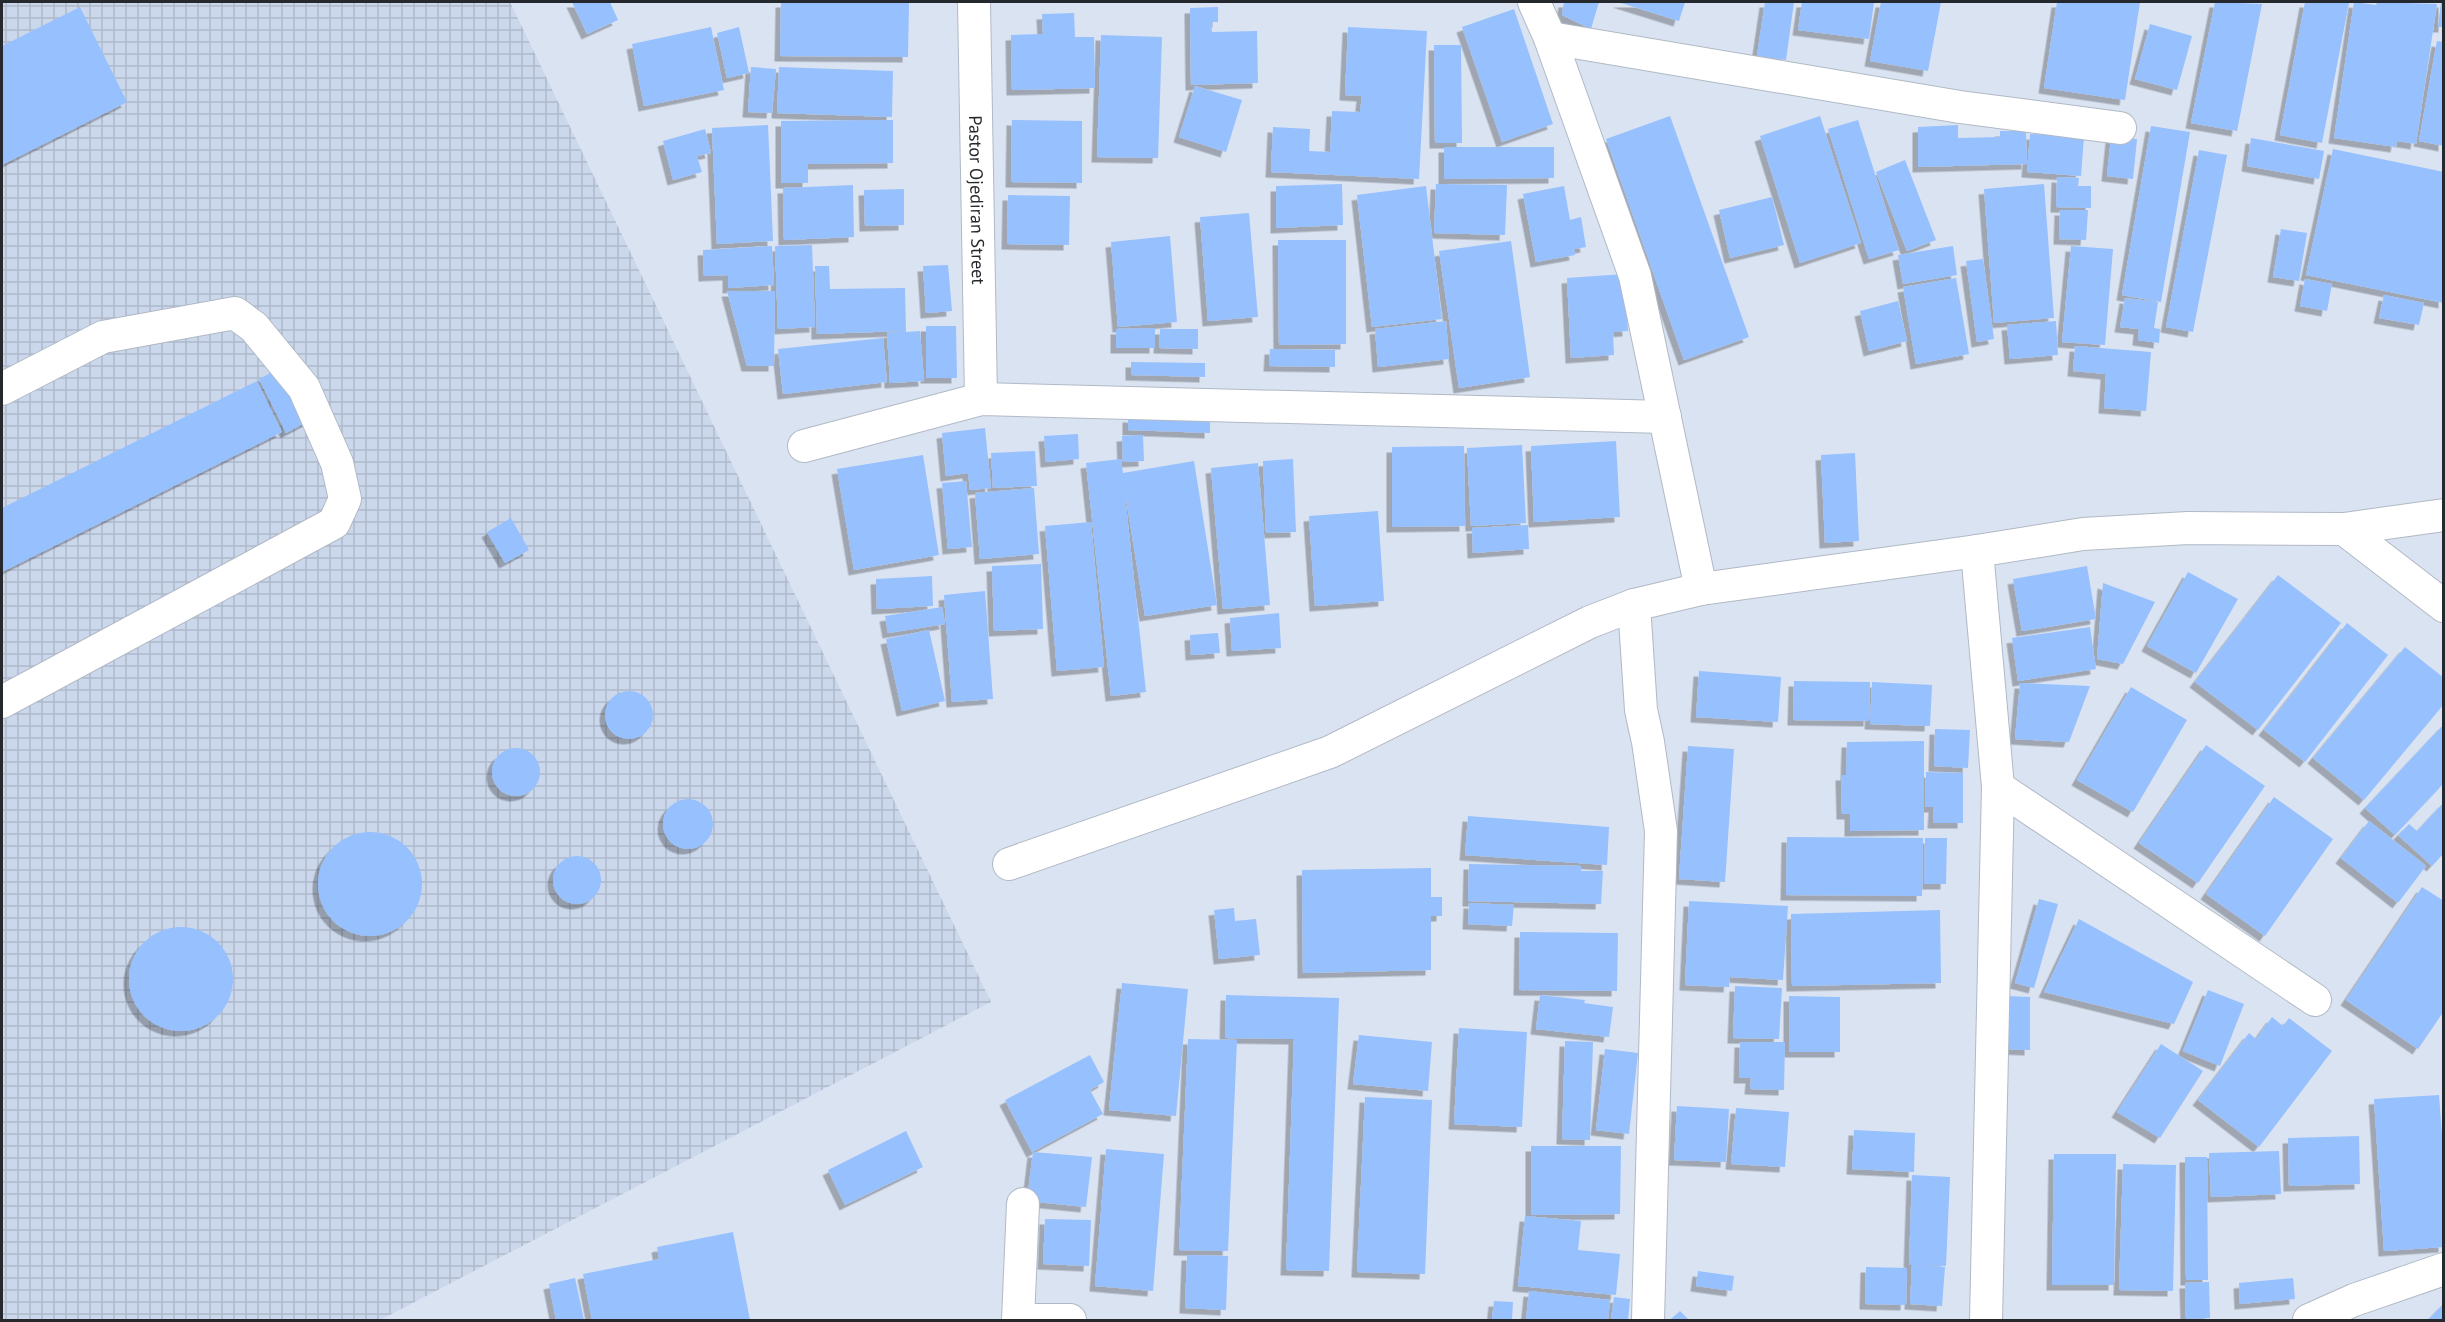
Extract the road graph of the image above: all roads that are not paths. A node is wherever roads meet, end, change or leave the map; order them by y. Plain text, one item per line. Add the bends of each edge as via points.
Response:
1 (974, 2) edge
2 (1534, 2) edge
3 (1550, 38) junction
4 (2120, 129) dead end
5 (2, 389) edge
6 (981, 399) junction
7 (1665, 417) junction
8 (804, 446) dead end
9 (2444, 515) edge
10 (2344, 529) junction
11 (1977, 551) junction
12 (1701, 589) junction
13 (1634, 605) junction
14 (2444, 606) edge
15 (2, 702) edge
16 (1998, 787) junction
17 (1009, 864) dead end
18 (2315, 1000) dead end
19 (1023, 1204) dead end
20 (2444, 1269) edge
21 (2353, 1310) edge
22 (1017, 1320) edge
23 (1034, 1320) edge
24 (1070, 1320) edge
25 (1648, 1320) edge
26 (1986, 1320) edge
27 (2309, 1320) edge

1 - 6 street, Pastor Ojediran Street
2 - 3 street
3 - 4 street via 1960,107
3 - 7 street via 1635,276
5 - 15 street via 103,337 235,313 254,327 304,388 337,463 345,499 334,523
6 - 7 street
6 - 8 street
7 - 12 street
9 - 10 street
10 - 11 street via 2188,528 2083,534
10 - 14 street
11 - 12 street
11 - 16 street
12 - 13 street
13 - 17 street via 1590,622 1330,752
13 - 25 street via 1641,710 1661,831
16 - 18 street
16 - 26 street
19 - 22 street
20 - 21 street
21 - 27 street
23 - 24 street

